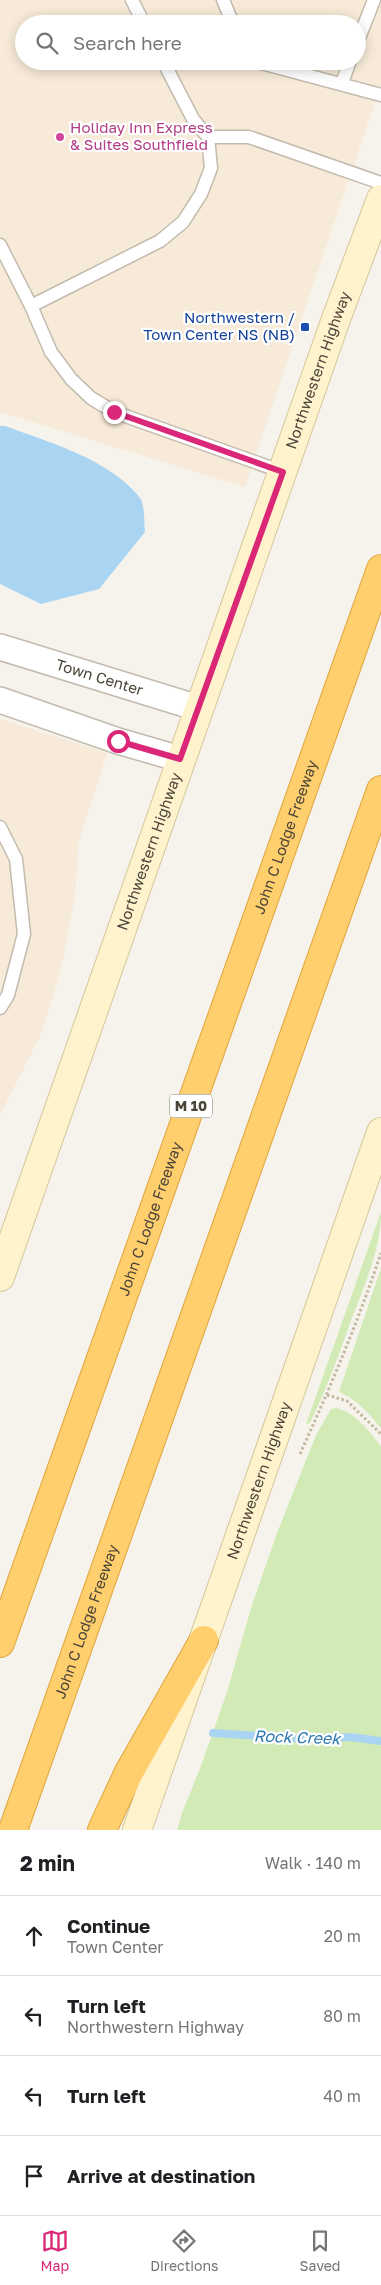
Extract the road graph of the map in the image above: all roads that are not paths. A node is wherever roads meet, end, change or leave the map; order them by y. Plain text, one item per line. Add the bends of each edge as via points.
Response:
1 (132, 0) edge
2 (223, 0) edge
3 (374, 0) edge
4 (140, 15) edge
5 (229, 15) edge
6 (366, 20) edge
7 (168, 70) edge
8 (284, 70) edge
9 (347, 70) edge
10 (342, 83) junction
11 (381, 95) edge
12 (208, 138) junction
13 (381, 183) edge
14 (381, 199) edge
15 (0, 245) edge
16 (31, 306) junction
17 (283, 472) junction
18 (381, 569) edge
19 (0, 647) edge
20 (0, 700) edge
21 (198, 708) junction
22 (180, 759) junction
23 (381, 790) edge
24 (0, 827) edge
25 (0, 1008) edge
26 (381, 1132) edge
27 (0, 1277) edge
28 (204, 1640) junction
29 (0, 1643) edge
30 (12, 1830) edge
31 (102, 1830) edge
32 (137, 1830) edge

1 - 4 lane
2 - 5 lane
3 - 6 lane
7 - 12 lane via 193,120
8 - 10 lane
9 - 10 lane
10 - 11 lane
12 - 13 lane via 249,137
12 - 16 lane via 211,168 183,222 160,242
14 - 17 main road, Northwestern Highway
15 - 16 lane
16 - 17 lane via 51,352 70,379 91,398 114,412
17 - 21 main road, Northwestern Highway
18 - 29 highway, John C Lodge Freeway / M 10
19 - 21 street, Town Center
20 - 22 street
21 - 22 main road, Northwestern Highway
22 - 27 main road, Northwestern Highway via 121,937
23 - 30 highway, John C Lodge Freeway
24 - 25 lane via 16,859 24,934 8,995
26 - 28 main road, Northwestern Highway
28 - 31 highway via 128,1774
28 - 32 main road, Northwestern Highway

